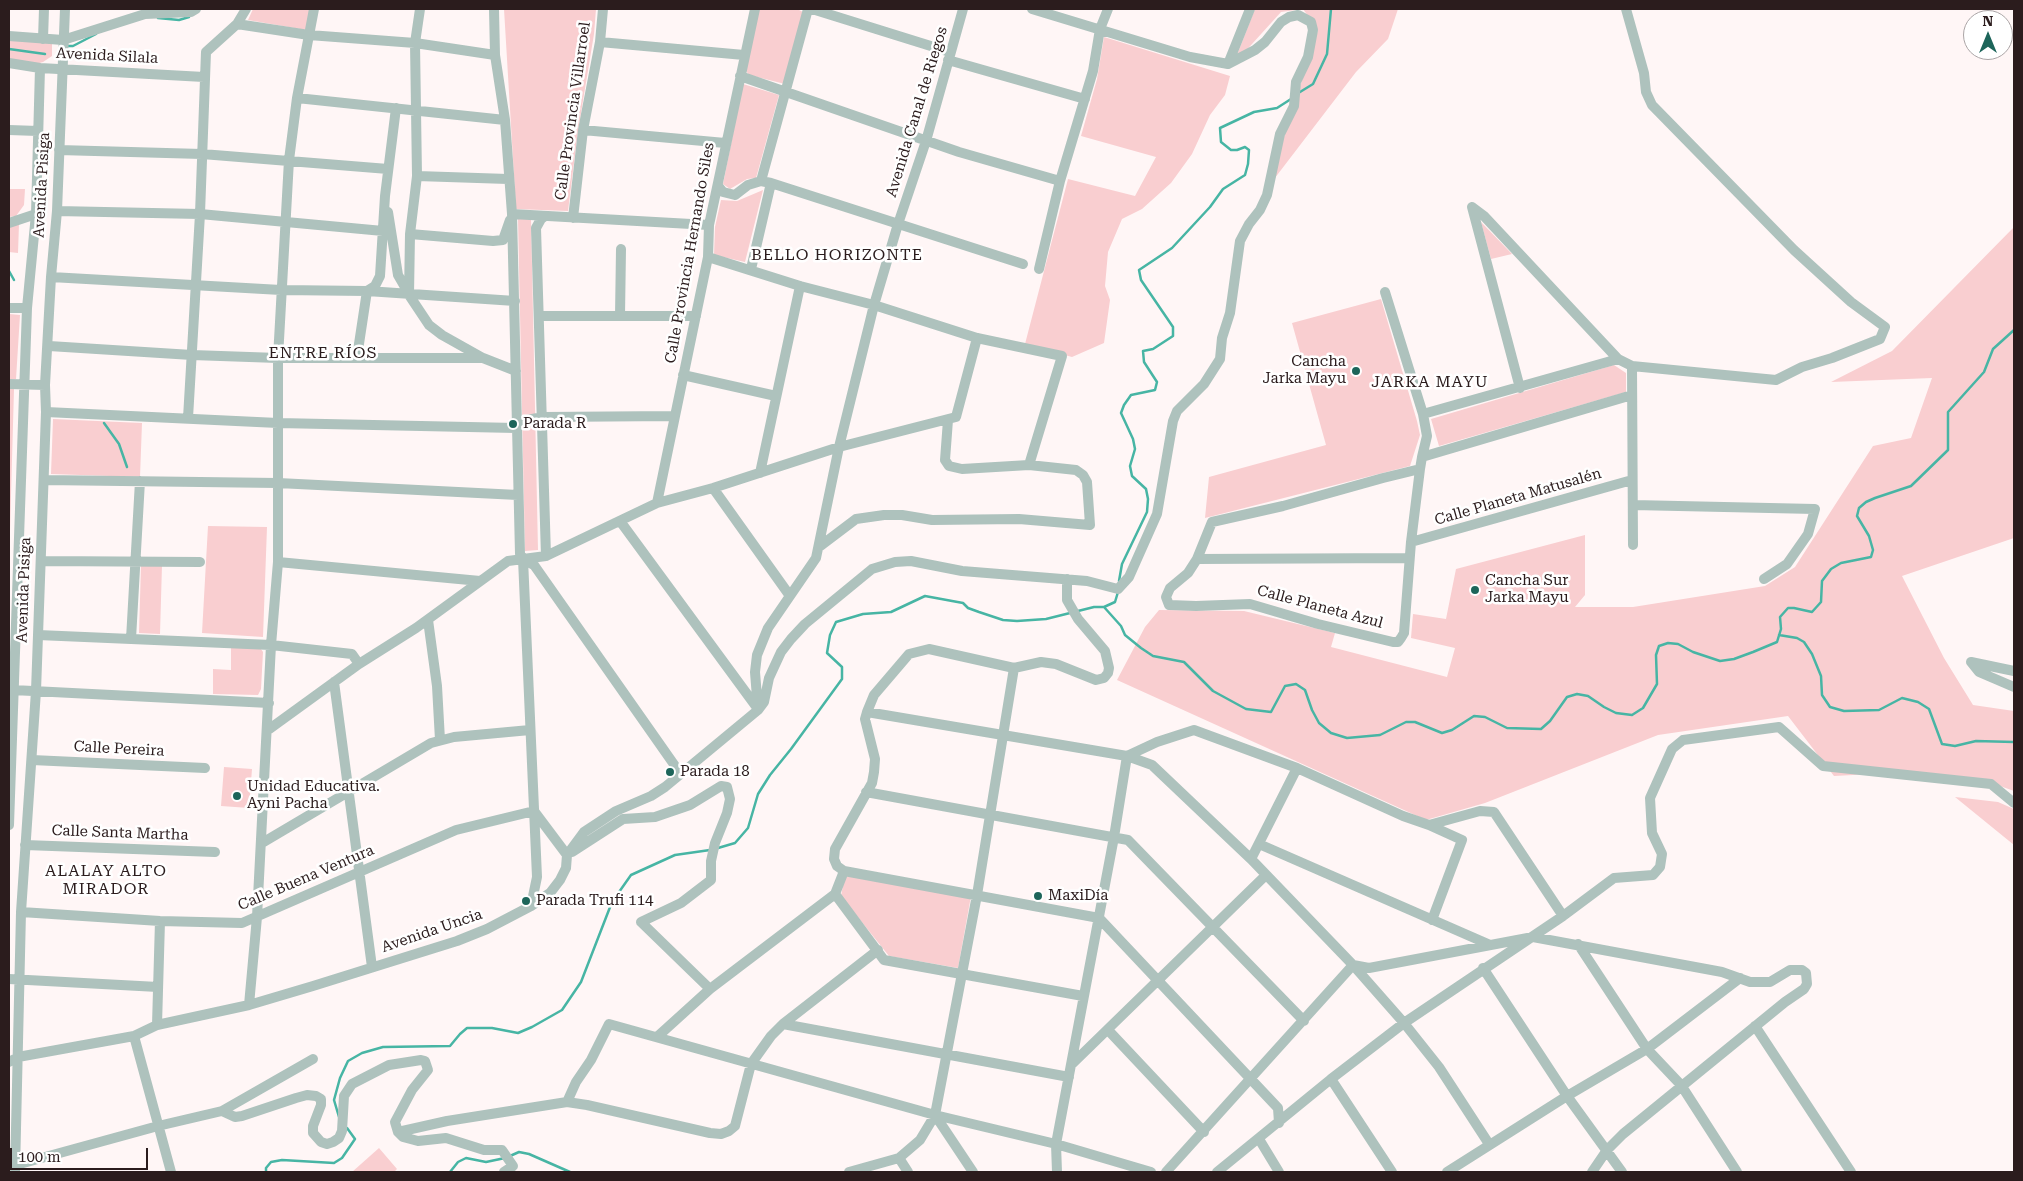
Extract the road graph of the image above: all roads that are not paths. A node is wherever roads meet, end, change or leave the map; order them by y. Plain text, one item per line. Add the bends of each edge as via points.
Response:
1 (44, 9) edge
2 (65, 9) edge
3 (196, 9) edge
4 (246, 9) edge
5 (314, 9) edge
6 (420, 9) edge
7 (494, 9) edge
8 (603, 9) edge
9 (754, 9) edge
10 (808, 9) edge
11 (812, 9) edge
12 (963, 9) edge
13 (1032, 9) edge
14 (1108, 9) edge
15 (1250, 9) edge
16 (1626, 9) edge
17 (145, 12) edge
18 (237, 24) junction
19 (1100, 29) junction
20 (309, 35) junction
21 (9, 36) edge
22 (43, 39) junction
23 (64, 40) junction
24 (600, 42) junction
25 (415, 44) junction
26 (495, 55) junction
27 (744, 56) junction
28 (949, 56) junction
29 (9, 62) edge
30 (1228, 64) junction
31 (40, 68) junction
32 (62, 68) junction
33 (740, 76) junction
34 (204, 77) junction
35 (786, 91) junction
36 (297, 98) junction
37 (1085, 99) junction
38 (396, 108) junction
39 (417, 110) junction
40 (505, 120) junction
41 (9, 130) edge
42 (583, 130) junction
43 (38, 131) junction
44 (926, 141) junction
45 (725, 144) junction
46 (59, 150) junction
47 (202, 154) junction
48 (289, 160) junction
49 (388, 169) junction
50 (417, 176) junction
51 (508, 179) junction
52 (1060, 181) junction
53 (766, 182) junction
54 (718, 186) junction
55 (385, 196) junction
56 (57, 212) junction
57 (36, 214) junction
58 (200, 214) junction
59 (512, 214) junction
60 (545, 216) junction
61 (573, 218) junction
62 (286, 222) junction
63 (9, 223) edge
64 (898, 224) junction
65 (709, 226) junction
66 (383, 230) junction
67 (410, 234) junction
68 (621, 249) dead end
69 (708, 257) junction
70 (1023, 264) dead end
71 (1040, 269) dead end
72 (751, 270) junction
73 (51, 277) junction
74 (195, 285) junction
75 (800, 286) junction
76 (281, 290) junction
77 (366, 291) junction
78 (1385, 292) dead end
79 (409, 295) junction
80 (514, 301) junction
81 (874, 305) junction
82 (9, 308) edge
83 (27, 308) junction
84 (540, 316) junction
85 (620, 316) junction
86 (696, 316) junction
87 (977, 338) junction
88 (48, 346) junction
89 (192, 355) junction
90 (357, 357) junction
91 (278, 358) junction
92 (483, 358) junction
93 (1618, 359) junction
94 (1632, 366) junction
95 (516, 371) junction
96 (683, 375) junction
97 (9, 384) edge
98 (24, 384) junction
99 (45, 385) junction
100 (1520, 388) junction
101 (1632, 395) junction
102 (776, 396) junction
103 (46, 412) junction
104 (1423, 414) junction
105 (675, 416) junction
106 (543, 417) junction
107 (188, 418) junction
108 (948, 420) junction
109 (278, 423) junction
110 (516, 425) junction
111 (839, 447) junction
112 (1422, 457) junction
113 (1029, 465) junction
114 (1420, 469) junction
115 (760, 473) junction
116 (44, 480) junction
117 (1632, 480) junction
118 (140, 481) junction
119 (278, 483) junction
120 (713, 488) junction
121 (518, 495) junction
122 (657, 503) junction
123 (1632, 505) junction
124 (620, 521) junction
125 (1411, 542) junction
126 (1633, 545) dead end
127 (819, 547) junction
128 (546, 556) junction
129 (521, 557) junction
130 (1410, 558) junction
131 (1197, 559) junction
132 (40, 561) junction
133 (136, 562) junction
134 (200, 562) dead end
135 (278, 562) junction
136 (1067, 579) junction
137 (1764, 579) dead end
138 (480, 581) junction
139 (790, 596) junction
140 (428, 620) junction
141 (38, 634) junction
142 (131, 638) junction
143 (271, 645) junction
144 (359, 664) junction
145 (1014, 668) junction
146 (2014, 671) edge
147 (334, 682) junction
148 (2014, 687) edge
149 (13, 690) junction
150 (36, 691) junction
151 (268, 703) junction
152 (758, 710) junction
153 (867, 712) junction
154 (268, 730) junction
155 (530, 730) junction
156 (1003, 734) junction
157 (440, 740) junction
158 (1126, 756) junction
159 (32, 760) junction
160 (205, 768) dead end
161 (1297, 768) junction
162 (680, 773) junction
163 (349, 792) junction
164 (866, 792) junction
165 (2014, 803) edge
166 (534, 811) junction
167 (990, 814) junction
168 (9, 824) edge
169 (1429, 825) junction
170 (1114, 837) junction
171 (262, 843) junction
172 (1259, 844) junction
173 (25, 845) junction
174 (215, 852) dead end
175 (567, 855) junction
176 (1251, 859) junction
177 (844, 871) junction
178 (359, 872) junction
179 (1266, 875) junction
180 (835, 894) junction
181 (977, 895) junction
182 (531, 906) junction
183 (21, 912) junction
184 (1563, 916) junction
185 (257, 917) junction
186 (1099, 918) junction
187 (160, 920) junction
188 (1432, 920) junction
189 (1213, 926) junction
190 (1533, 937) junction
191 (1488, 944) junction
192 (1578, 944) junction
193 (878, 950) junction
194 (1353, 965) junction
195 (372, 967) junction
196 (1483, 968) junction
197 (963, 974) junction
198 (1740, 978) junction
199 (14, 979) edge
200 (1158, 980) junction
201 (158, 988) junction
202 (710, 990) junction
203 (1083, 996) junction
204 (249, 1005) junction
205 (1304, 1021) junction
206 (1404, 1023) junction
207 (783, 1024) junction
208 (157, 1025) junction
209 (1755, 1026) junction
210 (1108, 1030) junction
211 (134, 1036) junction
212 (657, 1037) junction
213 (1647, 1049) junction
214 (946, 1054) junction
215 (12, 1059) edge
216 (313, 1060) dead end
217 (751, 1064) junction
218 (1071, 1065) junction
219 (1069, 1076) junction
220 (1251, 1078) junction
221 (1331, 1079) junction
222 (1681, 1086) junction
223 (1567, 1096) junction
224 (567, 1102) junction
225 (222, 1111) junction
226 (935, 1116) junction
227 (1279, 1123) junction
228 (158, 1126) junction
229 (398, 1132) junction
230 (1204, 1132) junction
231 (1259, 1139) junction
232 (1056, 1144) junction
233 (1489, 1144) junction
234 (1607, 1150) junction
235 (899, 1158) junction
236 (15, 1168) edge
237 (171, 1172) edge
238 (504, 1172) edge
239 (849, 1172) edge
240 (908, 1172) edge
241 (973, 1172) edge
242 (1057, 1172) edge
243 (1150, 1172) edge
244 (1166, 1172) edge
245 (1217, 1172) edge
246 (1279, 1172) edge
247 (1392, 1172) edge
248 (1447, 1172) edge
249 (1592, 1172) edge
250 (1622, 1172) edge
251 (1738, 1172) edge
252 (1851, 1172) edge

1 - 22 street
2 - 23 street, Avenida Pisiga
3 - 17 street, Avenida Silala via 191,12
4 - 18 street
5 - 20 street
6 - 25 street
7 - 26 street
8 - 24 street, Calle Provincia Villarroel
9 - 27 street, Calle Provincia Hernando Siles
10 - 35 street
11 - 28 street
12 - 28 street, Avenida Canal de Riegos
13 - 19 street
14 - 19 street
15 - 30 street
16 - 94 street via 1652,105 1794,250 1885,327 1880,339 1802,367 1776,380
17 - 23 street, Avenida Silala
18 - 20 street
18 - 34 street via 206,52
19 - 30 street via 1190,57
19 - 37 street
20 - 25 street
20 - 36 street
21 - 22 street, Avenida Silala
22 - 23 street, Avenida Silala
23 - 32 street, Avenida Pisiga
24 - 27 street
24 - 42 street, Calle Provincia Villarroel
25 - 26 street
25 - 39 street
26 - 40 street
27 - 33 street, Calle Provincia Hernando Siles
28 - 37 street
28 - 44 street, Avenida Canal de Riegos
29 - 31 street, Avenida Silala
30 - 136 street, Avenida Uncia via 1255,50 1289,17 1298,16 1312,22 1308,57 1296,82 1294,106 1280,134 1267,195 1240,241 1220,359 1204,384 1177,411 1172,421 1157,514 1129,578 1118,589
31 - 32 street, Avenida Silala
31 - 43 street, Avenida Pisiga
32 - 34 street, Avenida Silala
32 - 46 street, Avenida Pisiga
33 - 35 street
33 - 45 street, Calle Provincia Hernando Siles
34 - 47 street
35 - 44 street
35 - 53 street
36 - 38 street
36 - 48 street
37 - 52 street
38 - 39 street
38 - 49 street
39 - 40 street
39 - 50 street
40 - 51 street
41 - 43 street
42 - 45 street
42 - 61 street, Calle Provincia Villarroel
43 - 57 street, Avenida Pisiga
44 - 52 street
44 - 64 street, Avenida Canal de Riegos
45 - 54 street, Calle Provincia Hernando Siles
46 - 47 street
46 - 56 street, Avenida Pisiga
47 - 48 street
47 - 58 street
48 - 49 street
48 - 62 street
49 - 55 street
50 - 51 street
50 - 67 street
51 - 59 street
52 - 71 street
53 - 54 street via 748,185 735,195 723,192
53 - 64 street
53 - 72 street
54 - 65 street, Calle Provincia Hernando Siles
55 - 66 street
55 - 79 street via 398,275
56 - 58 street
56 - 73 street, Avenida Pisiga
57 - 63 street
57 - 83 street, Avenida Pisiga
58 - 62 street
58 - 74 street
59 - 60 street
59 - 67 street via 503,240
59 - 80 street
60 - 61 street
60 - 84 street via 536,228
61 - 65 street
62 - 66 street
62 - 76 street
64 - 70 street
64 - 81 street, Avenida Canal de Riegos
65 - 69 street, Calle Provincia Hernando Siles
66 - 77 street via 380,276 375,286
67 - 79 street
68 - 85 street
69 - 72 street
69 - 86 street, Calle Provincia Hernando Siles
72 - 75 street
73 - 74 street
73 - 88 street, Avenida Pisiga
74 - 76 street
74 - 89 street
75 - 81 street
75 - 102 street
76 - 77 street
76 - 91 street
77 - 79 street
77 - 90 street
78 - 104 street
79 - 80 street
79 - 92 street via 430,325
80 - 95 street
81 - 87 street
81 - 111 street, Avenida Canal de Riegos
82 - 83 street
83 - 98 street, Avenida Pisiga
84 - 85 street
84 - 106 street
85 - 86 street
86 - 96 street, Calle Provincia Hernando Siles
87 - 108 street via 956,417
87 - 113 street via 1062,356
88 - 89 street
88 - 99 street, Avenida Pisiga
89 - 91 street
89 - 107 street
90 - 91 street
90 - 92 street
91 - 109 street
92 - 95 street
93 - 94 street
93 - 100 street
93 - 100 street via 1472,207
94 - 101 street
95 - 110 street
96 - 102 street
96 - 105 street, Calle Provincia Hernando Siles
97 - 98 street
98 - 99 street
98 - 149 street, Avenida Pisiga
99 - 103 street, Avenida Pisiga
100 - 104 street
101 - 112 street
101 - 117 street
102 - 115 street
103 - 107 street
103 - 116 street, Avenida Pisiga
104 - 112 street via 1427,436
105 - 106 street
105 - 122 street, Calle Provincia Hernando Siles
106 - 110 street
106 - 128 street
107 - 109 street
108 - 111 street
108 - 113 street via 945,460 949,466 962,469
109 - 110 street
109 - 119 street
110 - 121 street
111 - 115 street
111 - 127 street, Avenida Canal de Riegos
112 - 114 street
113 - 127 street via 1076,470 1083,475 1087,482 1090,525 1019,519 932,520 884,515 856,519
114 - 125 street
114 - 131 street via 1212,522
115 - 120 street
116 - 118 street
116 - 132 street, Avenida Pisiga
117 - 123 street
117 - 125 street, Calle Planeta Matusalén
118 - 119 street
118 - 133 street
119 - 121 street
119 - 135 street
120 - 122 street
120 - 139 street
121 - 129 street
122 - 124 street
123 - 126 street
123 - 137 street via 1815,508 1803,542 1787,564
124 - 128 street
124 - 152 street
125 - 130 street
127 - 139 street via 816,558
128 - 129 street
129 - 138 street via 508,561
129 - 155 street
129 - 162 street via 534,565
130 - 131 street
130 - 131 street, Calle Planeta Azul via 1404,634 1398,642 1250,604 1169,605 1166,597 1170,588 1188,573
132 - 133 street
132 - 141 street, Avenida Pisiga
133 - 134 street
133 - 142 street
135 - 138 street
135 - 143 street
136 - 145 street via 1067,600 1078,619 1105,651 1108,673 1096,680 1056,664 1041,662
136 - 152 street, Avenida Uncia via 962,571 911,561 883,564 872,569 805,624 781,652 769,678 764,702
138 - 140 street
139 - 152 street via 768,628 757,655 754,672
140 - 144 street
140 - 157 street
141 - 142 street
141 - 150 street, Avenida Pisiga
142 - 143 street
143 - 144 street via 352,654
143 - 151 street
144 - 147 street
145 - 153 street via 929,649 919,651 909,654 874,695
145 - 156 street
146 - 148 street via 1970,662 1979,672
147 - 154 street
147 - 163 street
149 - 150 street
149 - 168 street, Avenida Pisiga
150 - 151 street
150 - 159 street, Avenida Pisiga
151 - 154 street
152 - 162 street, Avenida Uncia
153 - 156 street
153 - 164 street via 865,718 875,760 872,783
154 - 171 street
155 - 157 street
155 - 166 street
156 - 158 street
156 - 167 street
157 - 163 street
158 - 161 street via 1194,730
158 - 170 street
158 - 176 street via 1152,765
159 - 160 street, Calle Pereira
159 - 173 street, Avenida Pisiga
161 - 169 street
161 - 172 street
162 - 175 street, Avenida Uncia via 665,787 616,811 584,832
163 - 171 street
163 - 178 street
164 - 167 street
164 - 177 street via 835,849 834,859
165 - 184 street via 1991,784 1823,766 1779,727 1683,740 1672,749 1650,798 1652,833 1662,854 1660,867 1653,876 1614,878
166 - 175 street
166 - 178 street, Calle Buena Ventura via 456,830
166 - 182 street via 537,876
167 - 170 street
167 - 181 street
169 - 184 street via 1480,811 1494,812
169 - 188 street via 1462,840
170 - 186 street
170 - 189 street via 1128,840
171 - 185 street
172 - 176 street
172 - 188 street
173 - 174 street, Calle Santa Martha
173 - 183 street, Avenida Pisiga
175 - 182 street, Avenida Uncia via 566,868 560,880 550,893
175 - 202 street via 623,818 655,817 690,806 721,786 727,787 730,799 715,843 710,880 682,903 641,922
176 - 179 street
177 - 180 street
177 - 181 street
178 - 185 street, Calle Buena Ventura
178 - 195 street
179 - 189 street
179 - 194 street
180 - 193 street
180 - 202 street
181 - 186 street
181 - 197 street
182 - 195 street, Avenida Uncia via 457,941
183 - 187 street, Calle Buena Ventura
183 - 199 street, Avenida Pisiga
184 - 190 street
185 - 187 street, Calle Buena Ventura via 242,923
185 - 204 street
186 - 200 street
186 - 203 street
187 - 201 street
188 - 191 street
189 - 200 street
189 - 205 street
190 - 191 street
190 - 192 street
190 - 196 street
191 - 194 street via 1369,968
192 - 198 street
192 - 213 street
193 - 197 street via 884,960
193 - 207 street
194 - 205 street
194 - 206 street
195 - 204 street, Avenida Uncia
196 - 206 street
196 - 223 street
197 - 203 street
197 - 214 street
198 - 209 street via 1750,982 1770,982 1796,969 1802,970 1808,978 1799,994
198 - 213 street
199 - 201 street
199 - 215 street, Avenida Pisiga
200 - 210 street
200 - 220 street
201 - 208 street
202 - 212 street
203 - 218 street
204 - 208 street, Avenida Uncia
205 - 220 street
206 - 221 street
206 - 233 street via 1439,1067
207 - 214 street
207 - 217 street
208 - 211 street, Avenida Uncia
209 - 222 street
209 - 252 street
210 - 218 street
210 - 230 street
211 - 215 street, Avenida Uncia
211 - 228 street
212 - 217 street
212 - 224 street via 609,1024
213 - 222 street
213 - 223 street
214 - 219 street
214 - 226 street
215 - 236 street, Avenida Pisiga
216 - 225 street
217 - 224 street via 735,1126 721,1134
217 - 226 street
218 - 219 street
219 - 232 street
220 - 227 street via 1278,1108
220 - 230 street
221 - 227 street
221 - 247 street
222 - 234 street
222 - 251 street
223 - 233 street
223 - 234 street
224 - 229 street
225 - 228 street
225 - 229 street via 235,1117 242,1116 307,1095 316,1096 321,1105 313,1133 327,1144 339,1138 342,1132 344,1096 352,1084 389,1065 425,1061 428,1070 412,1090 395,1122
226 - 232 street
226 - 235 street via 920,1140
226 - 241 street
227 - 231 street
228 - 236 street
228 - 237 street
229 - 238 street via 403,1137 418,1141 446,1138 484,1150 502,1150 513,1166
230 - 244 street
231 - 245 street
231 - 246 street
232 - 242 street
232 - 243 street
233 - 248 street
234 - 249 street
234 - 250 street
235 - 239 street
235 - 240 street

